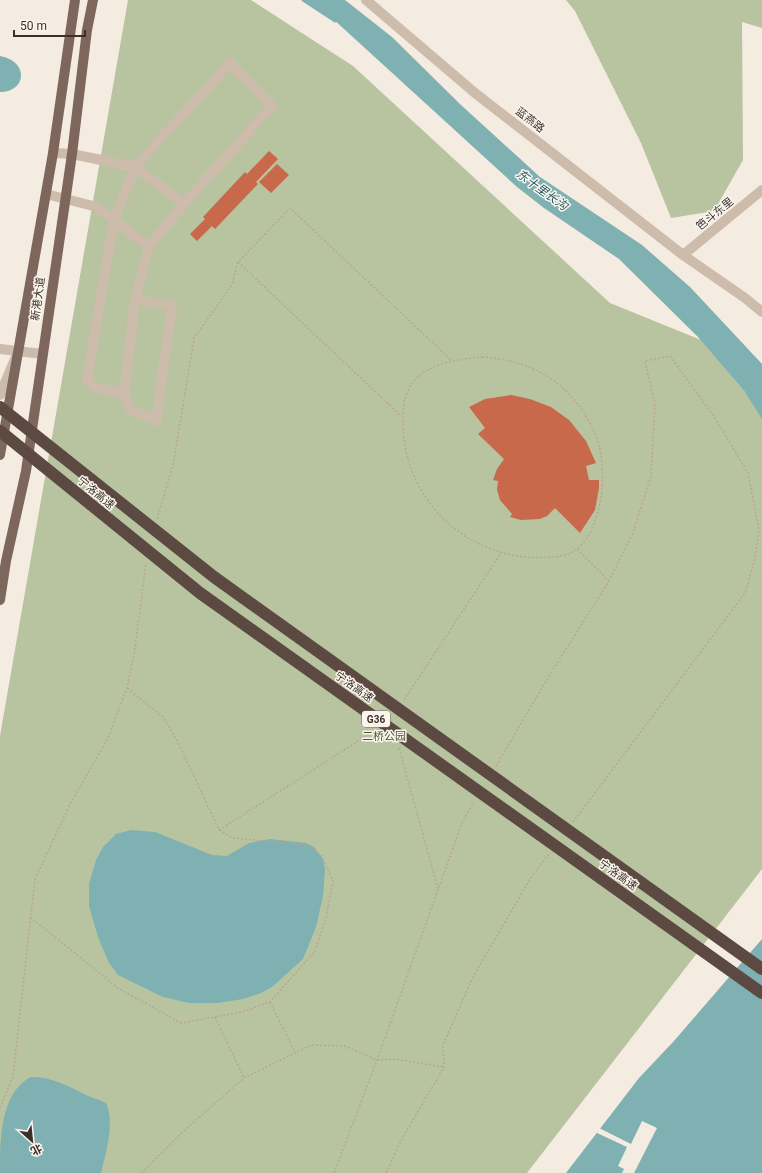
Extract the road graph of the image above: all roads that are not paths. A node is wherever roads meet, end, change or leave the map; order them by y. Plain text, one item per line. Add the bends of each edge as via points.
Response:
1 (76, 0) edge
2 (93, 0) edge
3 (366, 0) edge
4 (53, 153) junction
5 (72, 154) junction
6 (135, 168) junction
7 (762, 190) edge
8 (46, 194) junction
9 (65, 198) junction
10 (184, 204) junction
11 (114, 220) junction
12 (149, 247) junction
13 (683, 255) junction
14 (136, 299) junction
15 (762, 312) edge
16 (0, 349) edge
17 (19, 350) junction
18 (42, 354) junction
19 (124, 393) junction
20 (0, 395) edge
21 (0, 407) edge
22 (0, 431) edge
23 (0, 455) edge
24 (0, 600) edge
25 (762, 969) edge
26 (762, 993) edge

1 - 4 main road, 新港大道
2 - 5 main road, 新港大道
3 - 13 street, 蓝燕路 via 475,93
4 - 5 street
4 - 8 main road, 新港大道
5 - 6 street
5 - 9 main road, 新港大道
6 - 10 street
6 - 10 street via 230,63 272,106
6 - 11 street
7 - 13 street, 笆斗东里
8 - 9 street
8 - 17 main road, 新港大道
9 - 11 street via 97,207
9 - 18 main road, 新港大道
10 - 12 street
11 - 12 street
11 - 19 street via 87,378 96,388
12 - 14 street
13 - 15 street, 蓝燕路
14 - 19 street
14 - 19 street via 172,306 156,420 130,409
16 - 17 street
17 - 18 street
17 - 20 street
17 - 23 main road, 新港大道
18 - 24 main road, 新港大道 via 26,471
21 - 25 highway, 宁洛高速 / G36, bridge via 214,577
22 - 26 highway, 宁洛高速 / G36, bridge via 200,593

